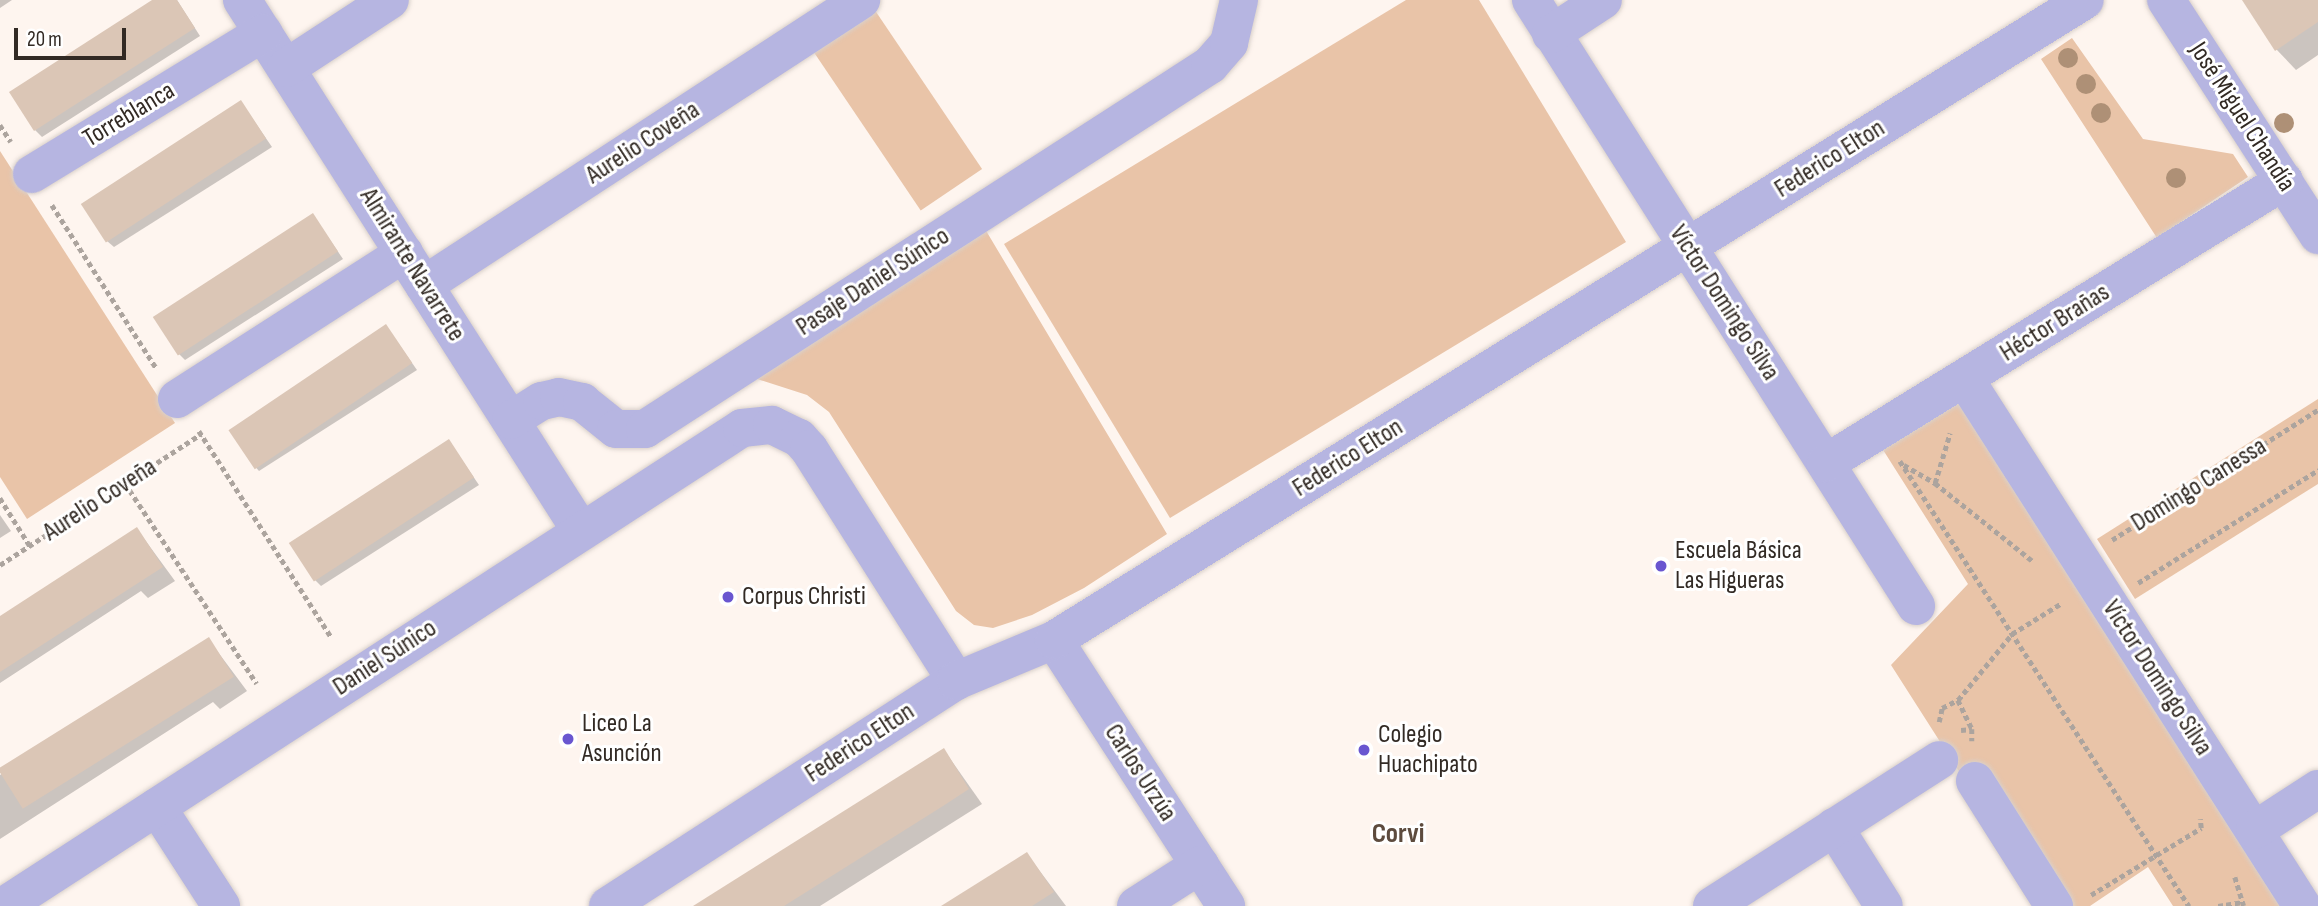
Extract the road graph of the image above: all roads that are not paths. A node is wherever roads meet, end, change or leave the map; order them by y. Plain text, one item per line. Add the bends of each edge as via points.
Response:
1 (242, 0) edge
2 (390, 0) edge
3 (861, 0) edge
4 (1239, 0) edge
5 (1531, 0) edge
6 (1604, 0) edge
7 (2084, 0) edge
8 (2166, 0) edge
9 (263, 33) junction
10 (1551, 33) junction
11 (286, 68) junction
12 (32, 174) dead end
13 (2306, 207) edge
14 (1688, 248) junction
15 (404, 253) junction
16 (424, 285) junction
17 (1965, 379) junction
18 (177, 399) dead end
19 (511, 420) junction
20 (1826, 463) junction
21 (581, 531) junction
22 (1916, 606) dead end
23 (1054, 640) junction
24 (956, 681) junction
25 (1939, 760) dead end
26 (1975, 781) road end
27 (2318, 789) edge
28 (156, 807) junction
29 (1834, 827) junction
30 (2255, 830) junction
31 (1200, 865) junction
32 (2069, 902) edge
33 (4, 906) edge
34 (221, 906) edge
35 (608, 906) edge
36 (1136, 906) edge
37 (1226, 906) edge
38 (1712, 906) edge
39 (1884, 906) edge
40 (2302, 906) edge

1 - 9 street, Almirante Navarrete
2 - 11 street
3 - 16 street, Aurelio Coveña
4 - 19 street, Pasaje Daniel Súnico via 1225,51 1210,65 645,429 616,429 582,402 559,397 541,401
5 - 10 street, Víctor Domingo Silva
6 - 10 street
7 - 14 street, Federico Elton
8 - 13 street, José Miguel Chandía
9 - 11 street, Almirante Navarrete
9 - 12 street, Torreblanca
10 - 14 street, Víctor Domingo Silva
11 - 15 street, Almirante Navarrete
13 - 17 street, Héctor Brañas
14 - 20 street, Víctor Domingo Silva
14 - 23 street, Federico Elton
15 - 16 street, Almirante Navarrete
15 - 18 street
16 - 19 street, Almirante Navarrete
17 - 20 street, Héctor Brañas
17 - 30 street, Víctor Domingo Silva
19 - 21 street, Almirante Navarrete
20 - 22 street, Víctor Domingo Silva
21 - 24 street, Daniel Súnico via 728,435 772,425 793,434 809,449
21 - 28 street, Daniel Súnico
23 - 24 street, Federico Elton
23 - 31 street, Carlos Urzúa
24 - 35 street, Federico Elton
25 - 29 street
26 - 32 street
27 - 30 street
28 - 33 street, Daniel Súnico
28 - 34 street
29 - 38 street
29 - 39 street
30 - 40 street, Víctor Domingo Silva
31 - 36 street
31 - 37 street, Carlos Urzúa

